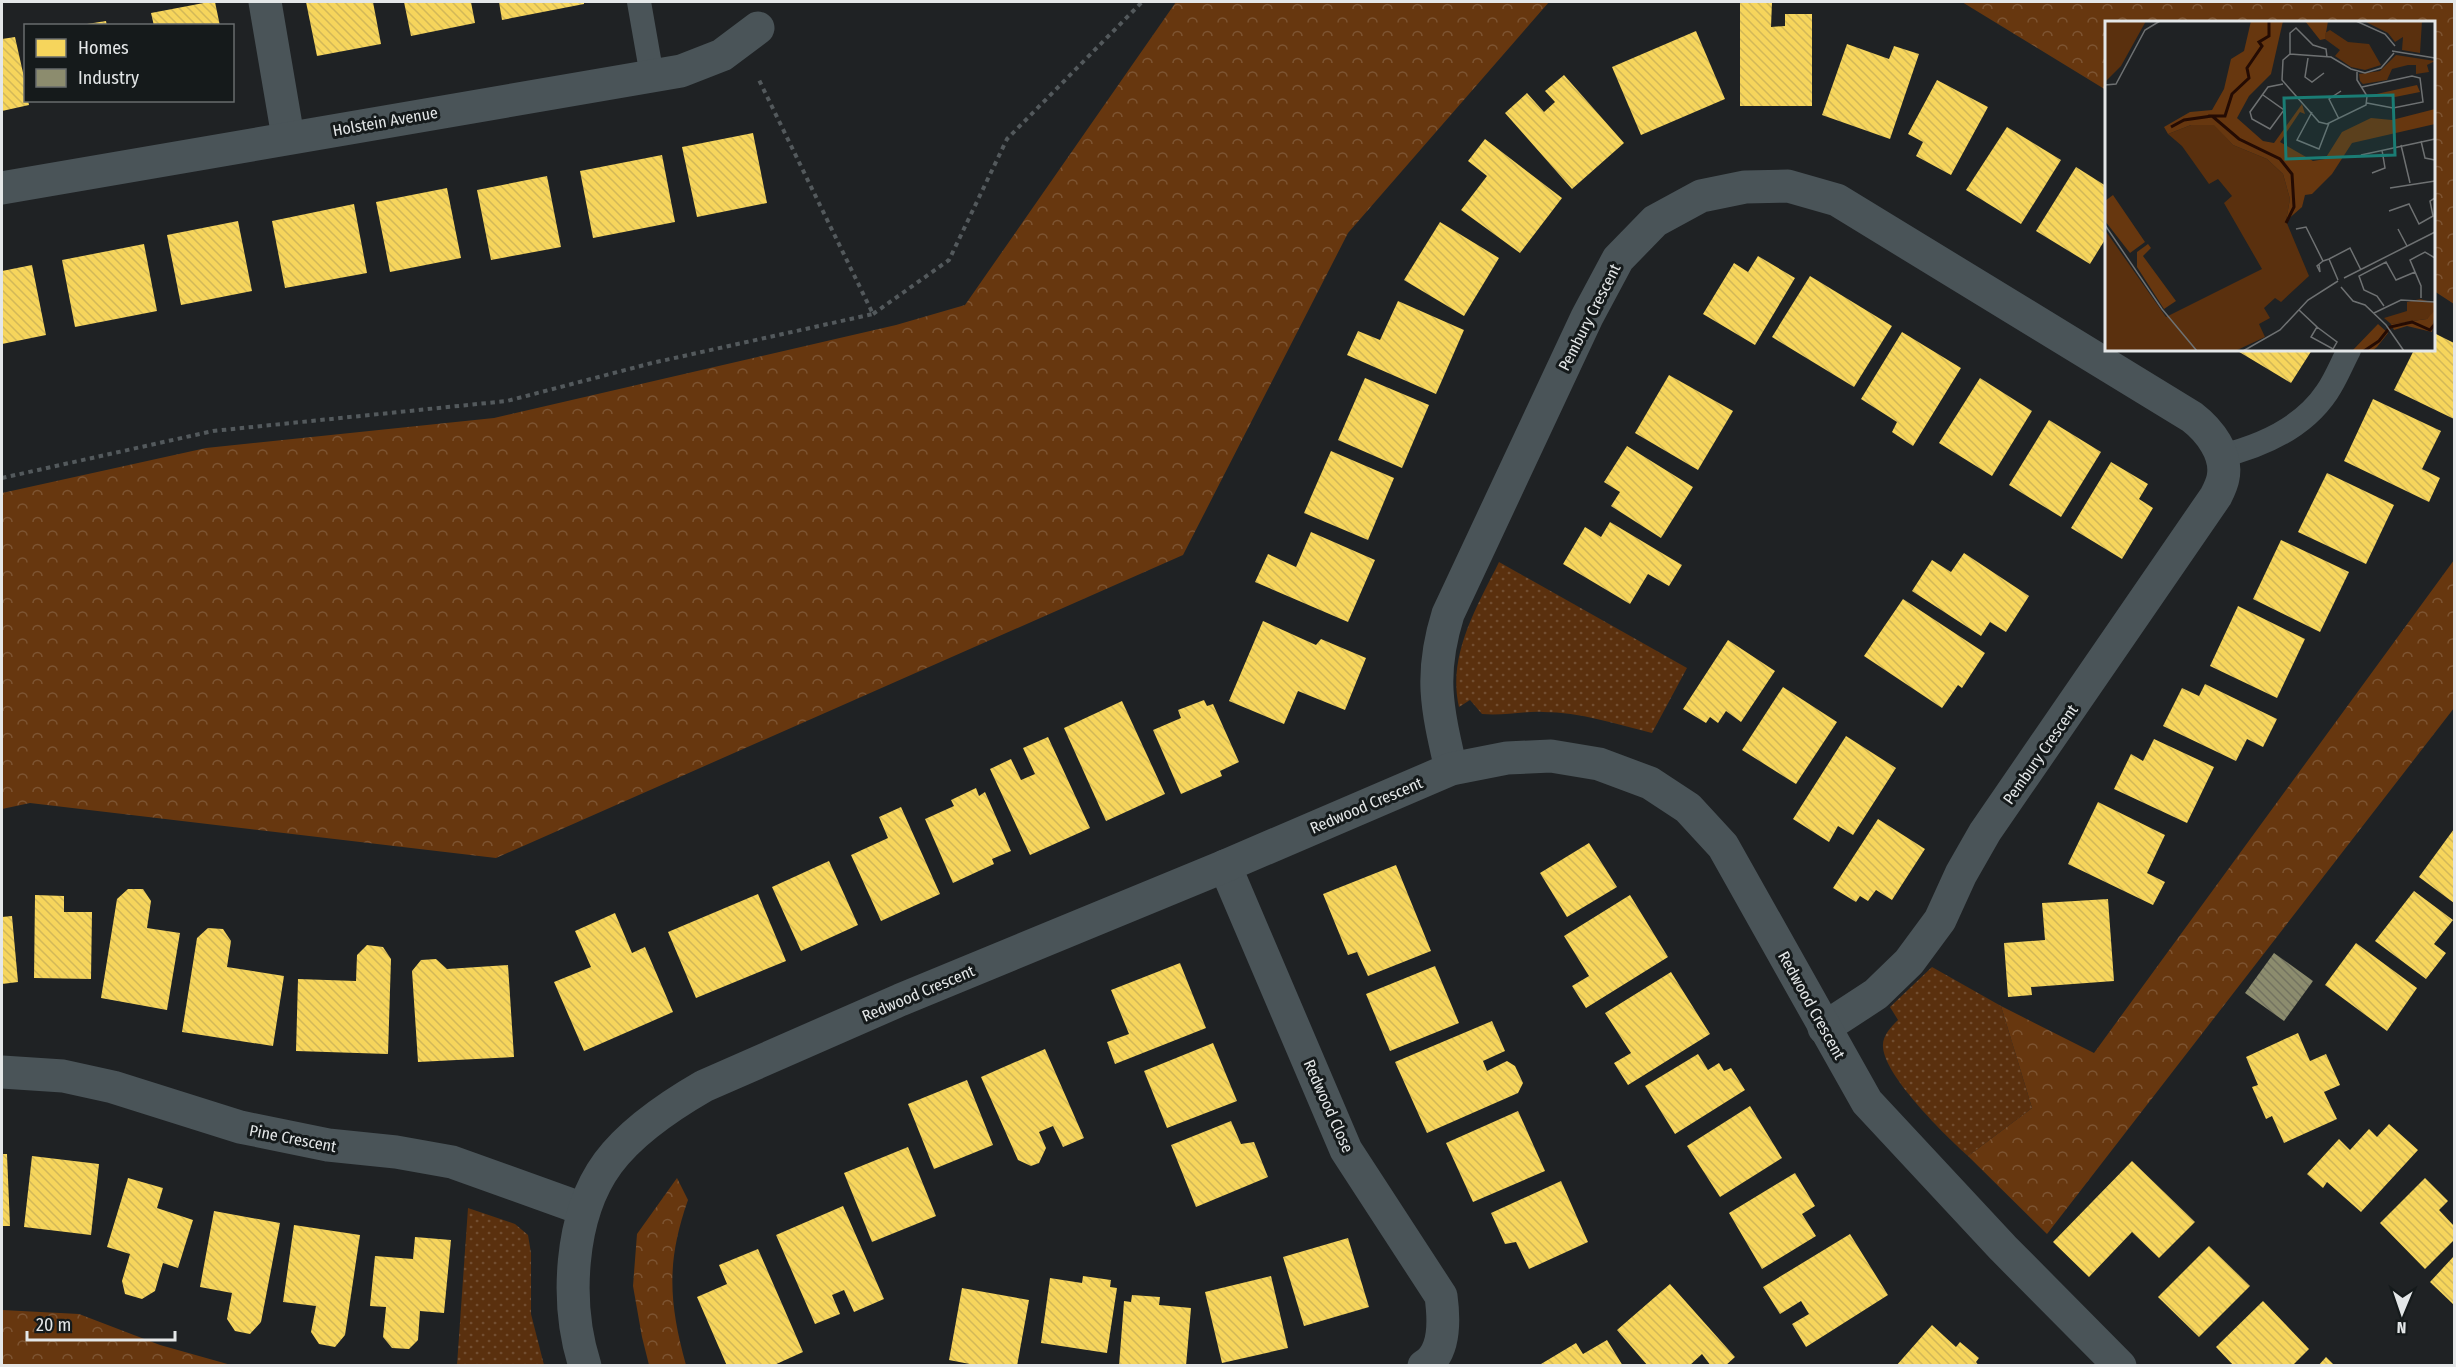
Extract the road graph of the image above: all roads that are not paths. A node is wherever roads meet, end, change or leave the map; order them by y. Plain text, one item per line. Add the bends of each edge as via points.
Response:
1 (265, 2) edge
2 (639, 2) edge
3 (749, 34) road end
4 (652, 76) junction
5 (288, 137) junction
6 (2, 188) edge
7 (2348, 351) edge
8 (2221, 456) junction
9 (1450, 769) junction
10 (1225, 866) junction
11 (1824, 1028) junction
12 (2, 1072) edge
13 (583, 1209) junction
14 (585, 1365) edge
15 (1424, 1365) edge
16 (2120, 1365) edge

1 - 5 street
2 - 4 lane
3 - 4 street, Holstein Avenue via 722,55 681,71
4 - 5 street, Holstein Avenue
5 - 6 street, Holstein Avenue
7 - 8 lane via 2328,391 2307,416 2252,448
8 - 9 street, Pembury Crescent via 2205,427 2192,417 1837,200 1788,186 1745,187 1701,196 1655,221 1618,259 1448,614 1435,675 1437,708
8 - 11 street, Pembury Crescent via 2224,476 2216,496 1985,832 1940,920 1909,962 1876,994
9 - 10 street, Redwood Crescent
9 - 11 street, Redwood Crescent via 1507,758 1551,756 1599,764 1650,783 1688,808 1723,846
10 - 13 street, Redwood Crescent via 704,1086 644,1127 608,1163
10 - 15 street, Redwood Close via 1346,1150 1442,1296 1444,1313 1438,1347
11 - 16 street, Redwood Crescent via 1867,1102 2003,1248
12 - 13 street, Pine Crescent via 63,1076 112,1087 240,1128 328,1146 452,1162
13 - 14 street, Redwood Crescent via 574,1254 574,1303

